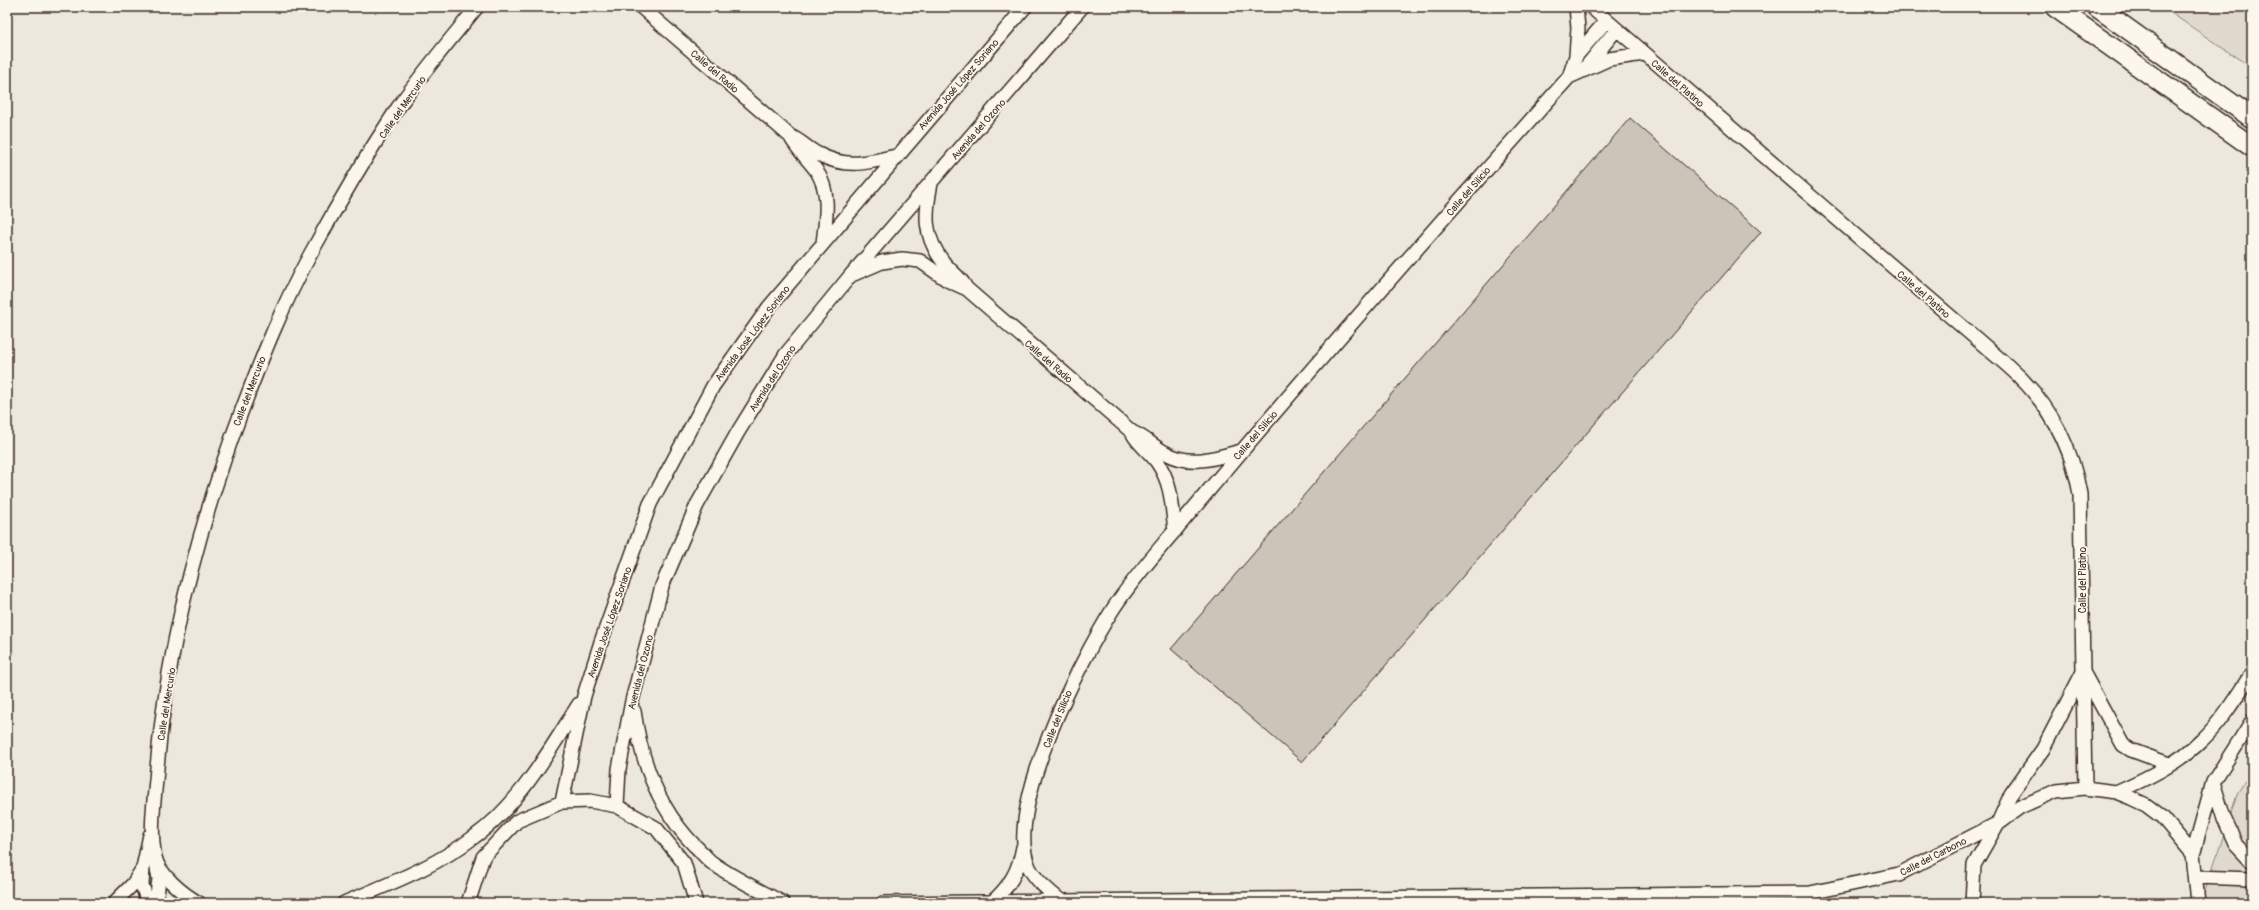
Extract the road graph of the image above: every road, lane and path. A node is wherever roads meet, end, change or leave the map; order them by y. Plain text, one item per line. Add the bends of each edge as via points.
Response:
1 (477, 7) edge
2 (641, 7) edge
3 (1025, 7) edge
4 (1082, 7) edge
5 (1576, 7) edge
6 (1591, 7) edge
7 (2055, 7) edge
8 (2097, 7) edge
9 (1606, 21) junction
10 (1616, 30) junction
11 (1644, 54) junction
12 (1576, 56) junction
13 (1584, 69) junction
14 (1569, 76) junction
15 (2252, 118) edge
16 (790, 136) junction
17 (2252, 147) edge
18 (896, 156) junction
19 (932, 182) junction
20 (823, 243) junction
21 (851, 275) junction
22 (967, 289) junction
23 (1132, 432) junction
24 (1241, 451) junction
25 (1175, 531) junction
26 (2084, 672) junction
27 (2252, 673) edge
28 (584, 696) junction
29 (632, 702) junction
30 (2252, 721) edge
31 (2169, 764) junction
32 (2213, 782) junction
33 (2084, 788) junction
34 (2116, 792) junction
35 (562, 802) junction
36 (617, 806) junction
37 (1998, 823) junction
38 (153, 828) junction
39 (1024, 842) junction
40 (2193, 854) junction
41 (155, 860) junction
42 (2252, 862) edge
43 (143, 868) junction
44 (2197, 877) junction
45 (2252, 879) edge
46 (1061, 901) junction
47 (992, 902) junction
48 (114, 903) edge
49 (148, 903) edge
50 (156, 903) edge
51 (199, 903) edge
52 (344, 903) edge
53 (468, 903) edge
54 (696, 903) edge
55 (783, 903) edge
56 (883, 903) edge
57 (1972, 903) edge
58 (2198, 903) edge

1 - 38 street, Calle del Mercurio via 398,109 353,180 309,256 266,347 227,450 199,536 175,641 160,741
2 - 16 street, Calle del Radio
3 - 18 street, Avenida José López Soriano
4 - 19 street, Avenida del Ozono
5 - 12 street, Calle del Silicio
6 - 9 street, Calle del Platino
7 - 17 street
8 - 15 street
9 - 10 street, Calle del Platino
9 - 12 street, Calle del Silicio
10 - 11 street, Calle del Platino
10 - 13 street, Calle del Silicio
11 - 13 street, Calle del Silicio via 1609,58
11 - 26 street, Calle del Platino via 2008,366 2046,406 2068,448 2080,494
12 - 14 street, Calle del Silicio
13 - 14 street, Calle del Silicio
14 - 24 street, Calle del Silicio
16 - 18 street, Calle del Radio via 800,140 817,154 843,164
16 - 20 street, Calle del Radio via 797,150 816,171 823,184 826,202
18 - 20 street, Avenida José López Soriano
19 - 21 street, Avenida del Ozono
19 - 22 street, Calle del Radio via 926,209 932,246
20 - 28 street, Avenida José López Soriano via 769,307 713,386 650,504
21 - 22 street, Calle del Radio via 882,262 902,259 920,261 947,280
21 - 29 street, Avenida del Ozono via 786,354 738,432 698,505 662,586
22 - 23 street, Calle del Radio
23 - 24 street, Calle del Radio via 1148,439 1165,453 1178,459 1196,461
23 - 25 street, Calle del Radio via 1166,476 1171,492
24 - 25 street, Calle del Silicio
25 - 39 street, Calle del Silicio via 1114,607 1062,701 1028,805
26 - 31 street, Calle del Platino via 2123,745
26 - 33 street, Calle del Platino
26 - 37 street via 2043,749 2011,794
27 - 31 street via 2211,730 2191,750
28 - 35 street, Avenida José López Soriano
28 - 52 street, Avenida José López Soriano via 521,791 475,837 411,875
29 - 36 street, Avenida del Ozono via 619,769
29 - 55 street via 648,774 664,807 682,833 710,861
30 - 32 street
31 - 34 street
32 - 40 street
32 - 42 street via 2224,818 2236,845
33 - 34 street, Calle del Carbono
33 - 37 street, Calle del Carbono via 2056,791 2020,807
34 - 40 street, Calle del Carbono via 2146,805 2162,818
35 - 36 street via 590,801
35 - 53 street via 517,821 502,836 483,857
36 - 54 street via 656,828 684,863
37 - 46 street, Calle del Carbono via 1899,874 1810,893
37 - 57 street via 1974,865
38 - 41 street
38 - 43 street
39 - 46 street, Calle del Silicio via 1029,868
39 - 47 street, Calle del Silicio via 1014,877 1002,894
40 - 44 street
41 - 50 street via 159,879
41 - 51 street via 168,878 189,898
43 - 48 street via 133,884
43 - 49 street via 142,885
44 - 45 street
44 - 58 street
46 - 47 street, Calle del Carbono
47 - 56 street, Calle del Carbono

